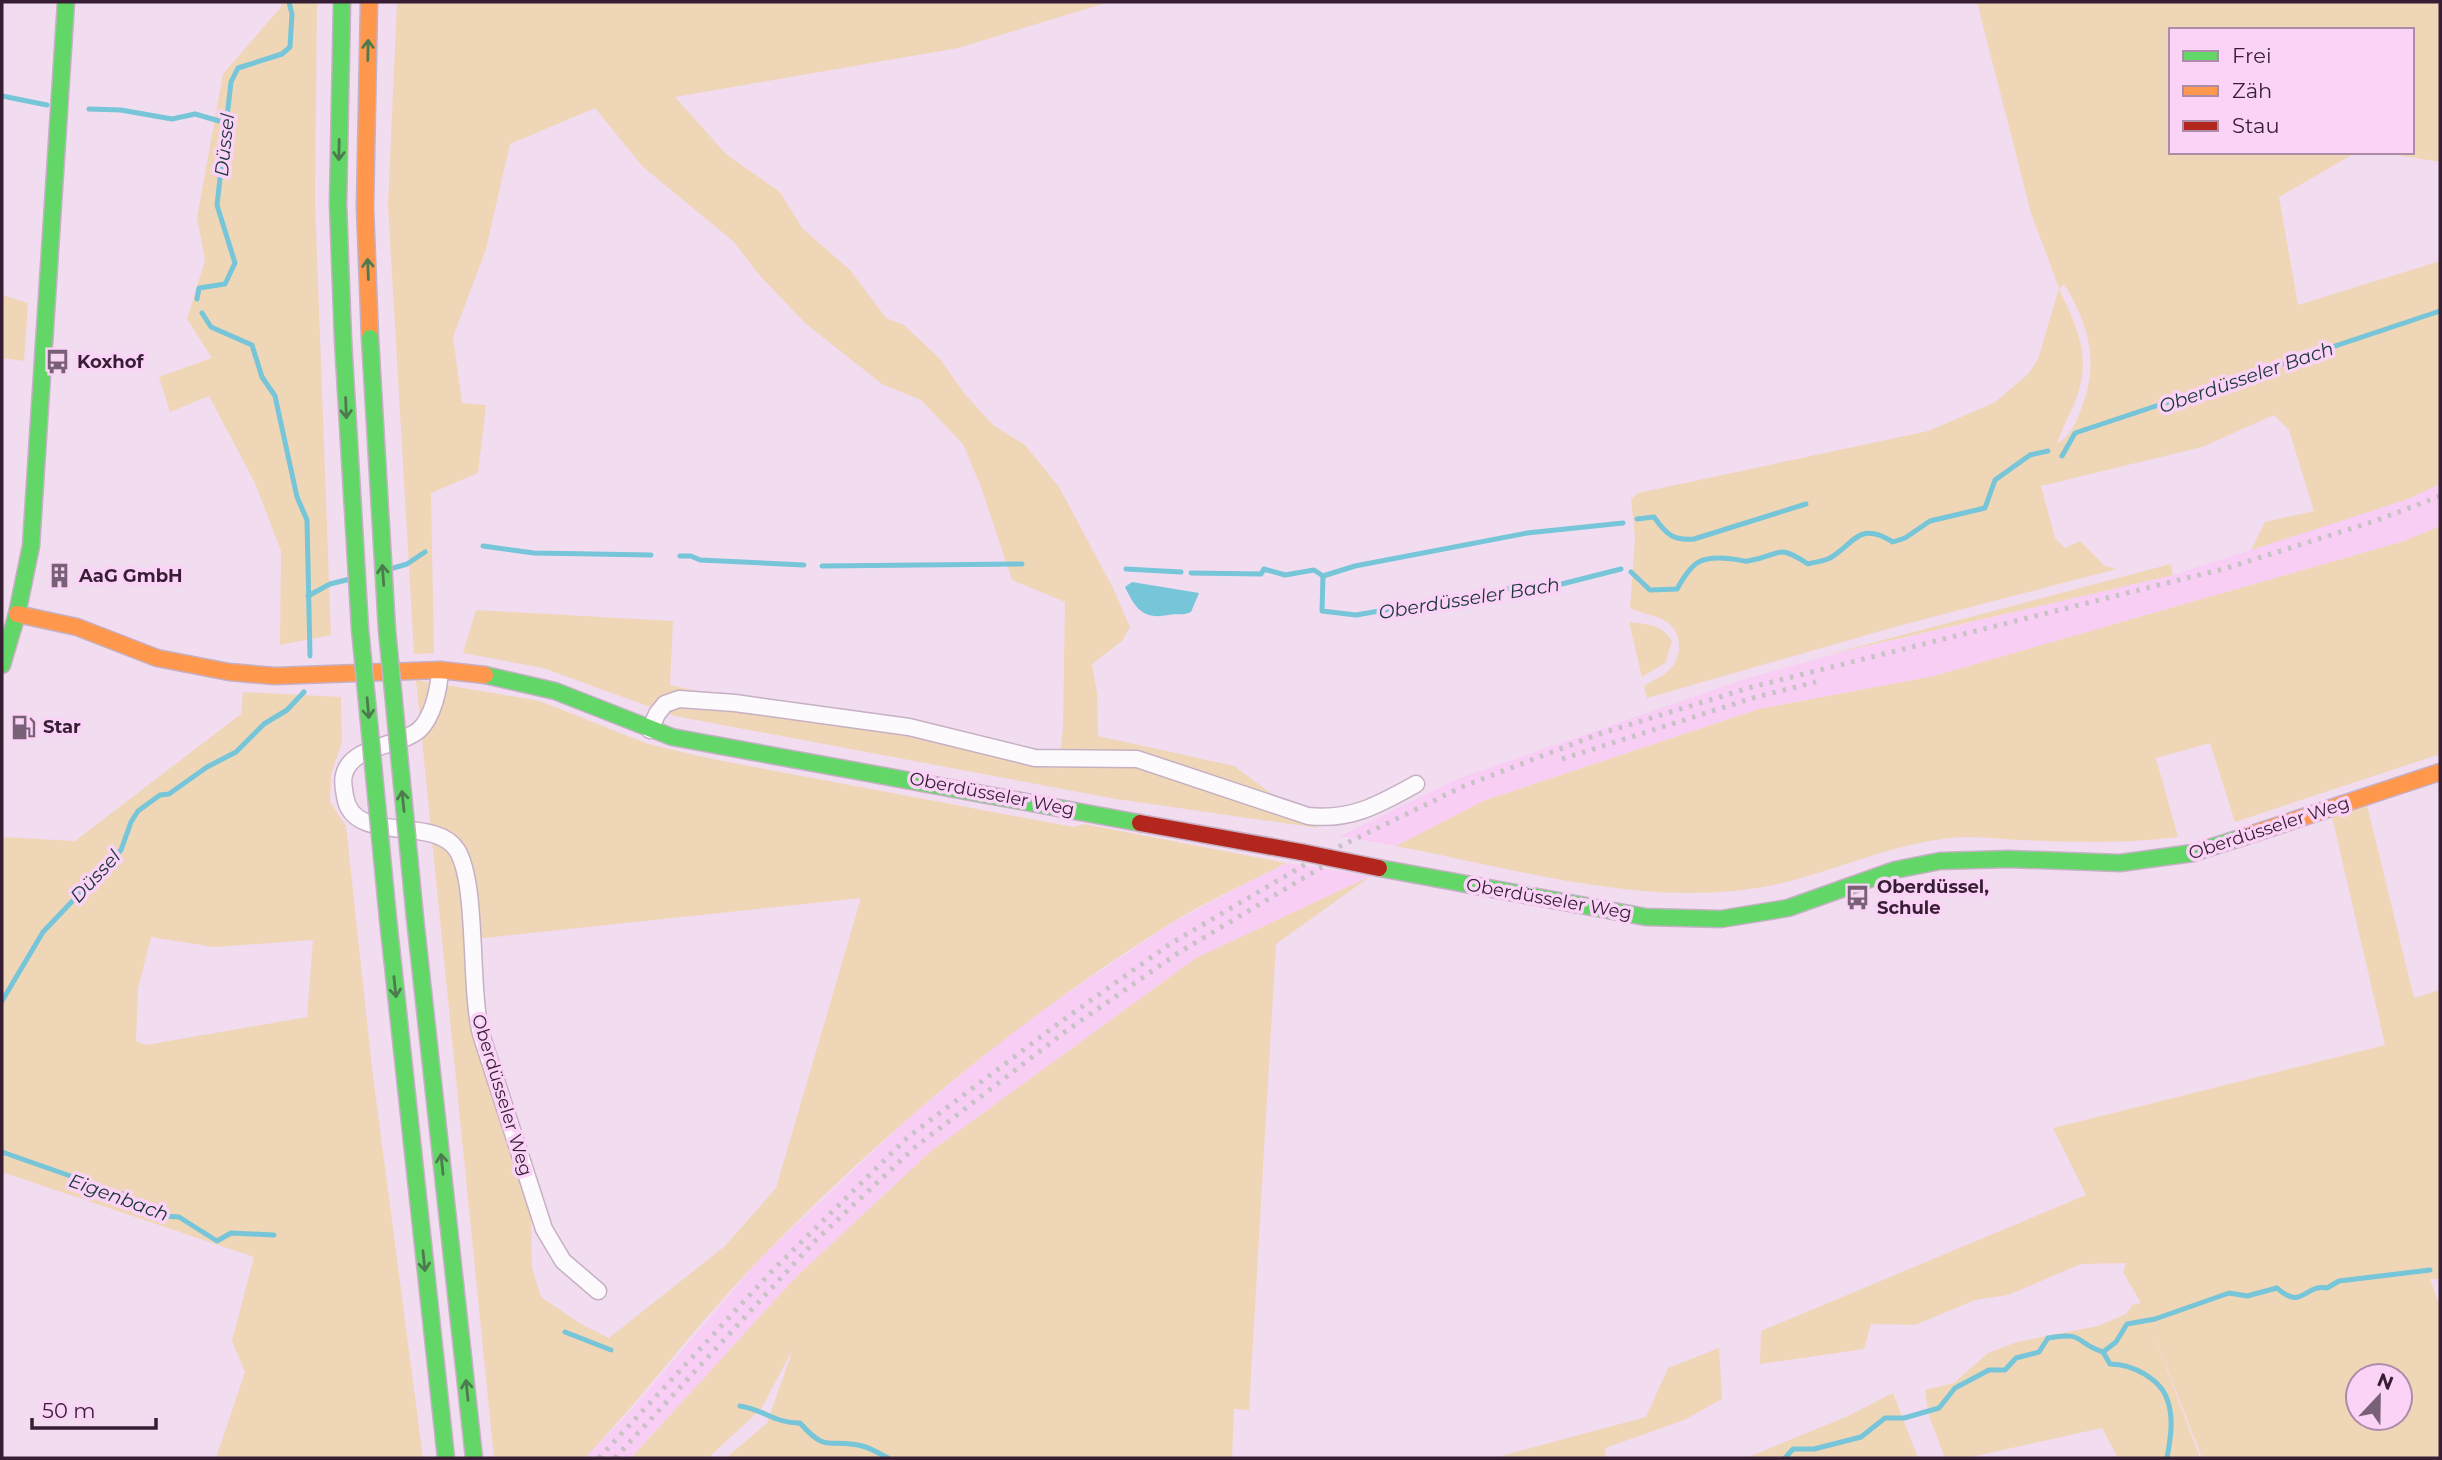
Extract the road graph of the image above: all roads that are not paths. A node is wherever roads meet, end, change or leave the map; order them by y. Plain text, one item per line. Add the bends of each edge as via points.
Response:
1 (66, 2) edge
2 (342, 2) edge
3 (369, 2) edge
4 (17, 614) junction
5 (2, 665) edge
6 (440, 670) junction
7 (650, 730) junction
8 (2440, 772) edge
9 (1416, 783) dead end
10 (598, 1291) dead end
11 (446, 1458) edge
12 (474, 1458) edge

1 - 4 main road via 31,546
2 -> 11 main road, bridge via 338,204 360,629
12 -> 3 main road, bridge via 387,630 365,207
4 - 5 main road
4 - 6 main road, Oberdüsseler Weg via 77,627 157,658 229,672 300,675
6 - 7 main road, Oberdüsseler Weg via 497,676 555,691
6 - 10 street, Oberdüsseler Weg via 428,718 418,731 352,760 343,778 347,806 373,825 431,833 457,850 468,885 475,1010 481,1034 544,1229 563,1261
7 - 8 main road, Oberdüsseler Weg, bridge via 714,746 1646,917 1721,919 1788,908 1895,870 1940,861 2120,863 2193,853
7 - 9 street via 665,704 679,699 735,703 909,727 1035,758 1137,759 1308,816 1333,818 1367,811

